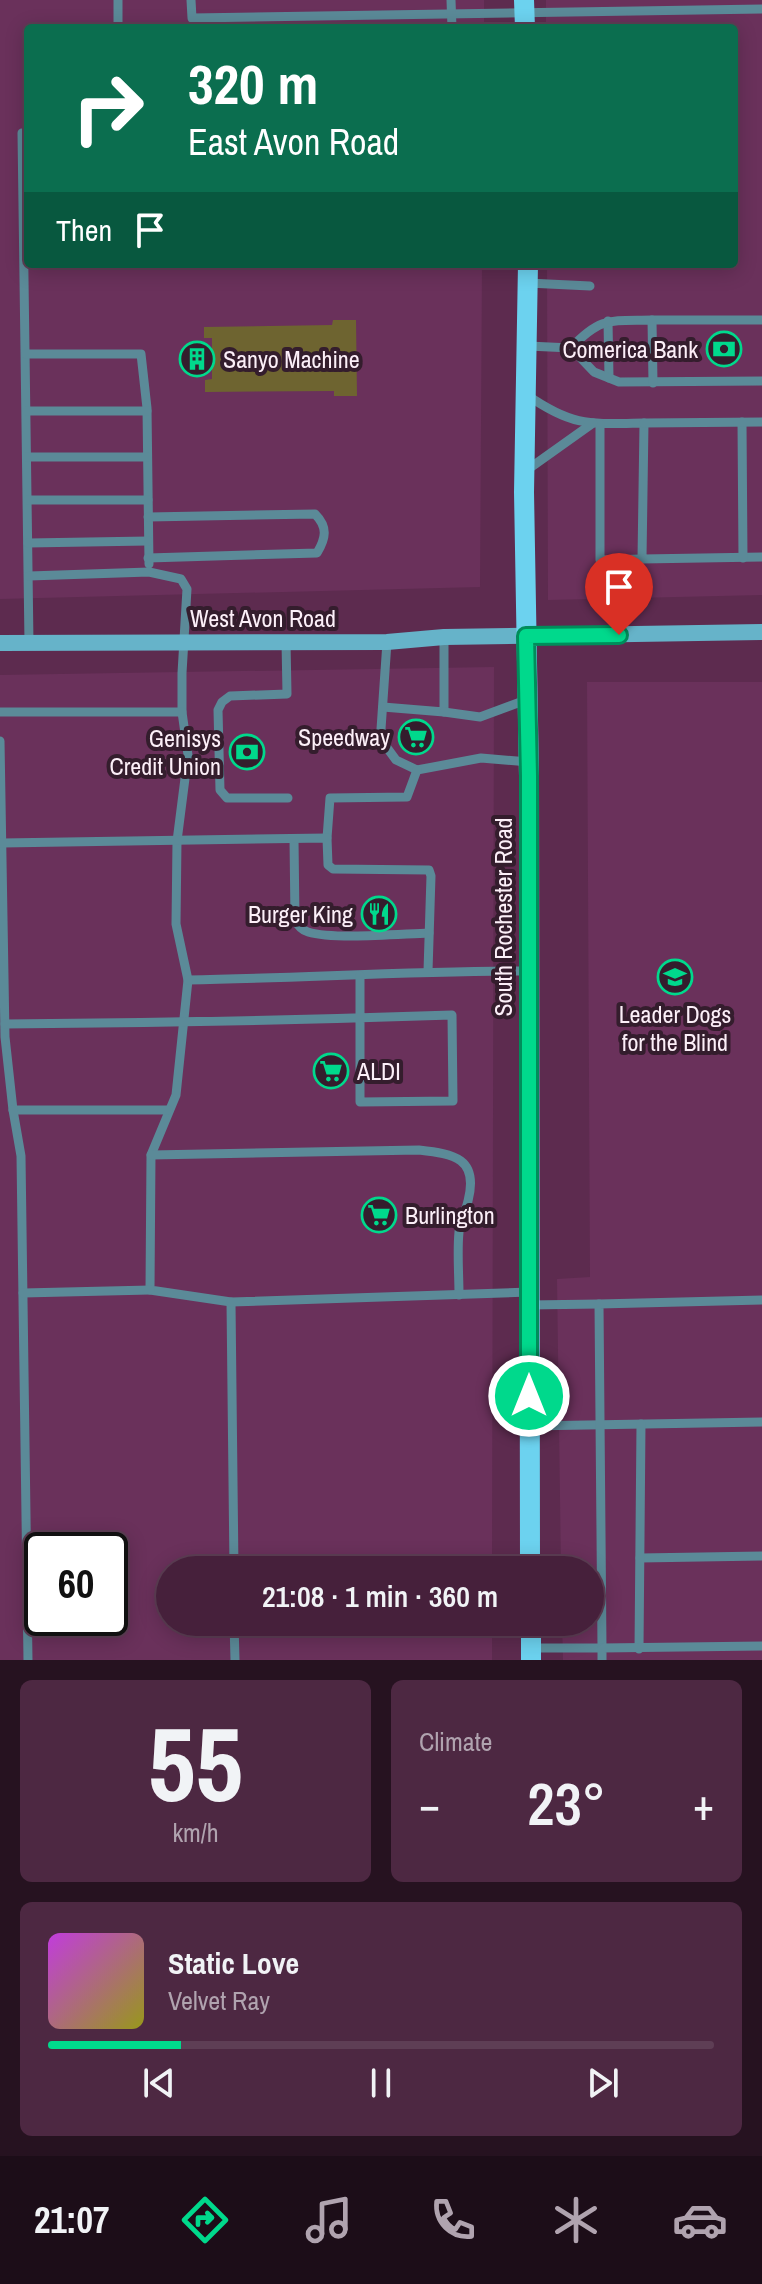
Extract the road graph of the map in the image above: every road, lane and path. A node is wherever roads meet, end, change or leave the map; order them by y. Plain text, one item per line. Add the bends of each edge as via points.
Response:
1 (118, 0) edge
2 (191, 0) edge
3 (451, 0) edge
4 (762, 9) edge
5 (452, 14) junction
6 (525, 14) edge
7 (118, 24) edge
8 (452, 24) edge
9 (22, 133) dead end
10 (24, 244) edge
11 (24, 268) edge
12 (528, 274) edge
13 (590, 286) dead end
14 (652, 320) junction
15 (762, 320) edge
16 (608, 321) junction
17 (528, 346) junction
18 (571, 348) junction
19 (26, 354) junction
20 (609, 378) junction
21 (762, 381) edge
22 (653, 383) junction
23 (524, 393) junction
24 (27, 411) junction
25 (147, 411) junction
26 (742, 422) junction
27 (762, 422) edge
28 (644, 423) junction
29 (596, 424) junction
30 (27, 457) junction
31 (147, 457) junction
32 (524, 472) junction
33 (28, 500) junction
34 (148, 500) junction
35 (148, 517) junction
36 (148, 541) junction
37 (28, 543) junction
38 (762, 557) edge
39 (148, 558) junction
40 (743, 558) junction
41 (642, 559) junction
42 (149, 572) junction
43 (29, 576) junction
44 (762, 632) edge
45 (526, 636) junction
46 (444, 637) junction
47 (184, 642) junction
48 (286, 642) junction
49 (387, 642) junction
50 (0, 643) edge
51 (29, 643) junction
52 (528, 700) junction
53 (383, 707) junction
54 (0, 712) edge
55 (182, 712) junction
56 (444, 712) junction
57 (0, 741) edge
58 (529, 762) junction
59 (417, 770) junction
60 (288, 798) dead end
61 (327, 838) junction
62 (294, 839) junction
63 (177, 841) junction
64 (2, 843) edge
65 (429, 933) junction
66 (428, 971) junction
67 (529, 971) junction
68 (360, 976) junction
69 (188, 980) junction
70 (360, 1018) junction
71 (184, 1023) junction
72 (5, 1024) junction
73 (13, 1110) junction
74 (168, 1110) junction
75 (151, 1155) junction
76 (150, 1290) junction
77 (23, 1293) junction
78 (459, 1295) junction
79 (529, 1298) junction
80 (762, 1300) edge
81 (231, 1302) junction
82 (599, 1304) junction
83 (762, 1422) edge
84 (641, 1424) junction
85 (600, 1425) junction
86 (529, 1426) junction
87 (234, 1556) edge
88 (530, 1556) edge
89 (762, 1556) edge
90 (640, 1558) junction
91 (234, 1636) edge
92 (762, 1646) edge
93 (602, 1648) junction
94 (639, 1649) junction
95 (531, 1654) edge
96 (28, 1660) edge
97 (235, 1660) edge
98 (602, 1660) edge

1 - 7 lane
2 - 5 lane via 192,18
3 - 5 lane
4 - 6 lane
5 - 6 lane
5 - 8 lane
9 - 10 lane
11 - 19 lane
12 - 13 lane
12 - 17 main road, South Rochester Road
14 - 15 lane
14 - 16 lane
14 - 22 lane
16 - 18 lane via 588,330
16 - 20 lane
17 - 18 lane
17 - 23 main road, South Rochester Road
18 - 20 lane via 594,372
19 - 24 lane
19 - 25 lane via 141,354
20 - 22 lane
21 - 22 lane
23 - 29 lane via 564,418
23 - 32 main road, South Rochester Road
24 - 25 lane
24 - 30 lane
25 - 31 lane
26 - 27 lane
26 - 28 lane
26 - 40 lane
28 - 29 lane
28 - 41 lane
29 - 32 lane
29 - 41 lane via 600,560
30 - 31 lane
30 - 33 lane
31 - 34 lane
32 - 45 main road, South Rochester Road
33 - 34 lane
33 - 37 lane
34 - 35 lane
35 - 36 lane
35 - 39 lane via 315,514 324,523 325,539 317,553
36 - 37 lane
36 - 39 lane
37 - 43 lane
38 - 40 lane
39 - 42 lane
40 - 41 lane
42 - 43 lane
42 - 47 lane via 181,579 187,589
43 - 51 lane
44 - 45 main road, West Avon Road
45 - 46 main road, West Avon Road
45 - 52 main road, South Rochester Road
46 - 49 main road, West Avon Road
46 - 56 lane
47 - 48 main road, West Avon Road
47 - 51 main road, West Avon Road
47 - 55 lane
48 - 49 main road, West Avon Road
48 - 60 lane via 287,694 230,696 218,710 220,790 227,798
49 - 53 lane
50 - 51 main road, West Avon Road
52 - 56 lane via 480,717
52 - 58 main road, South Rochester Road
53 - 56 lane
53 - 59 lane via 385,745 396,760
54 - 55 lane
55 - 63 lane via 188,755
57 - 64 lane
58 - 59 lane via 481,758
58 - 67 main road, South Rochester Road
59 - 61 lane via 407,797 330,798
61 - 62 lane
61 - 65 lane via 328,865 333,869 429,870
62 - 63 lane
62 - 65 lane via 298,927 329,935
63 - 64 lane
63 - 69 lane via 176,924
64 - 72 lane
65 - 66 lane
66 - 67 lane
66 - 68 lane
67 - 79 main road, South Rochester Road
68 - 69 lane
68 - 70 lane
69 - 71 lane
70 - 70 lane via 360,1102 453,1101 452,1015
70 - 71 lane
71 - 72 lane
71 - 74 lane via 176,1095
72 - 73 lane
73 - 74 lane
73 - 77 lane via 21,1156
74 - 75 lane
75 - 76 lane
75 - 78 lane via 419,1150 456,1156 469,1170 471,1185 459,1230
76 - 77 lane
76 - 81 lane
77 - 96 lane
78 - 79 lane
78 - 81 lane
79 - 82 lane
79 - 86 main road, South Rochester Road
80 - 82 lane
81 - 87 lane
82 - 85 lane
83 - 84 lane
84 - 85 lane
84 - 90 lane
85 - 86 lane
85 - 93 lane
86 - 88 main road, South Rochester Road
89 - 90 lane
90 - 94 lane
91 - 97 lane
92 - 94 lane
93 - 94 lane
93 - 95 lane
93 - 98 lane

